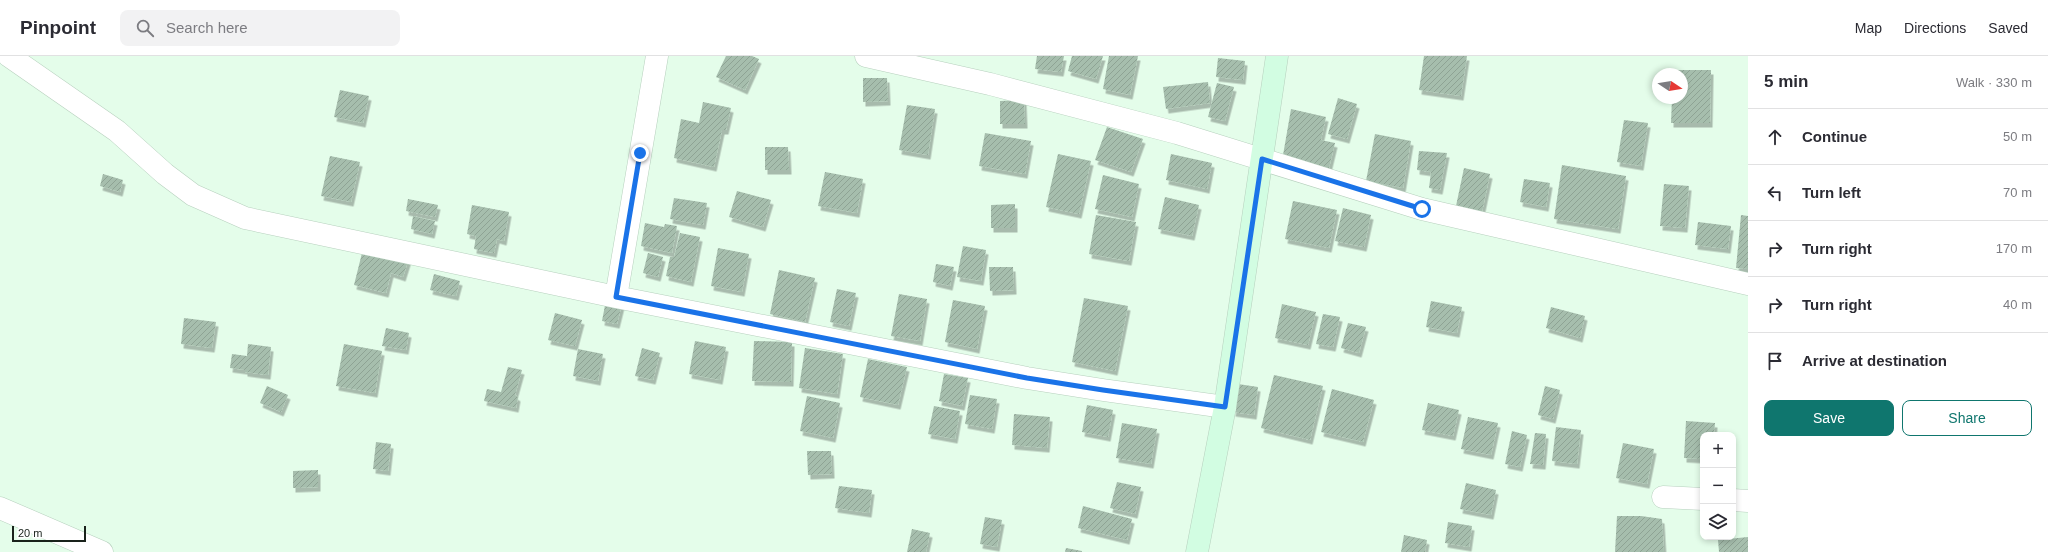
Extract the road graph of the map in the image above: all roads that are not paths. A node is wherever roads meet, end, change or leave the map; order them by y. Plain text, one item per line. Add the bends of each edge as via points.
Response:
1 (9, 56) edge
2 (657, 56) edge
3 (866, 56) edge
4 (1277, 56) edge
5 (1262, 159) junction
6 (1748, 284) edge
7 (616, 297) junction
8 (1225, 407) junction
9 (1663, 497) dead end
10 (1700, 499) edge
11 (1736, 500) edge
12 (1748, 501) edge
13 (0, 508) edge
14 (102, 552) edge
15 (1197, 552) edge

1 - 7 street via 117,131 193,195 245,218
2 - 7 street
3 - 5 street via 990,84 1177,133
4 - 5 main road
5 - 6 street via 1422,209
5 - 8 main road
7 - 8 street via 1027,378
8 - 15 main road
9 - 10 street
11 - 12 street
13 - 14 street

